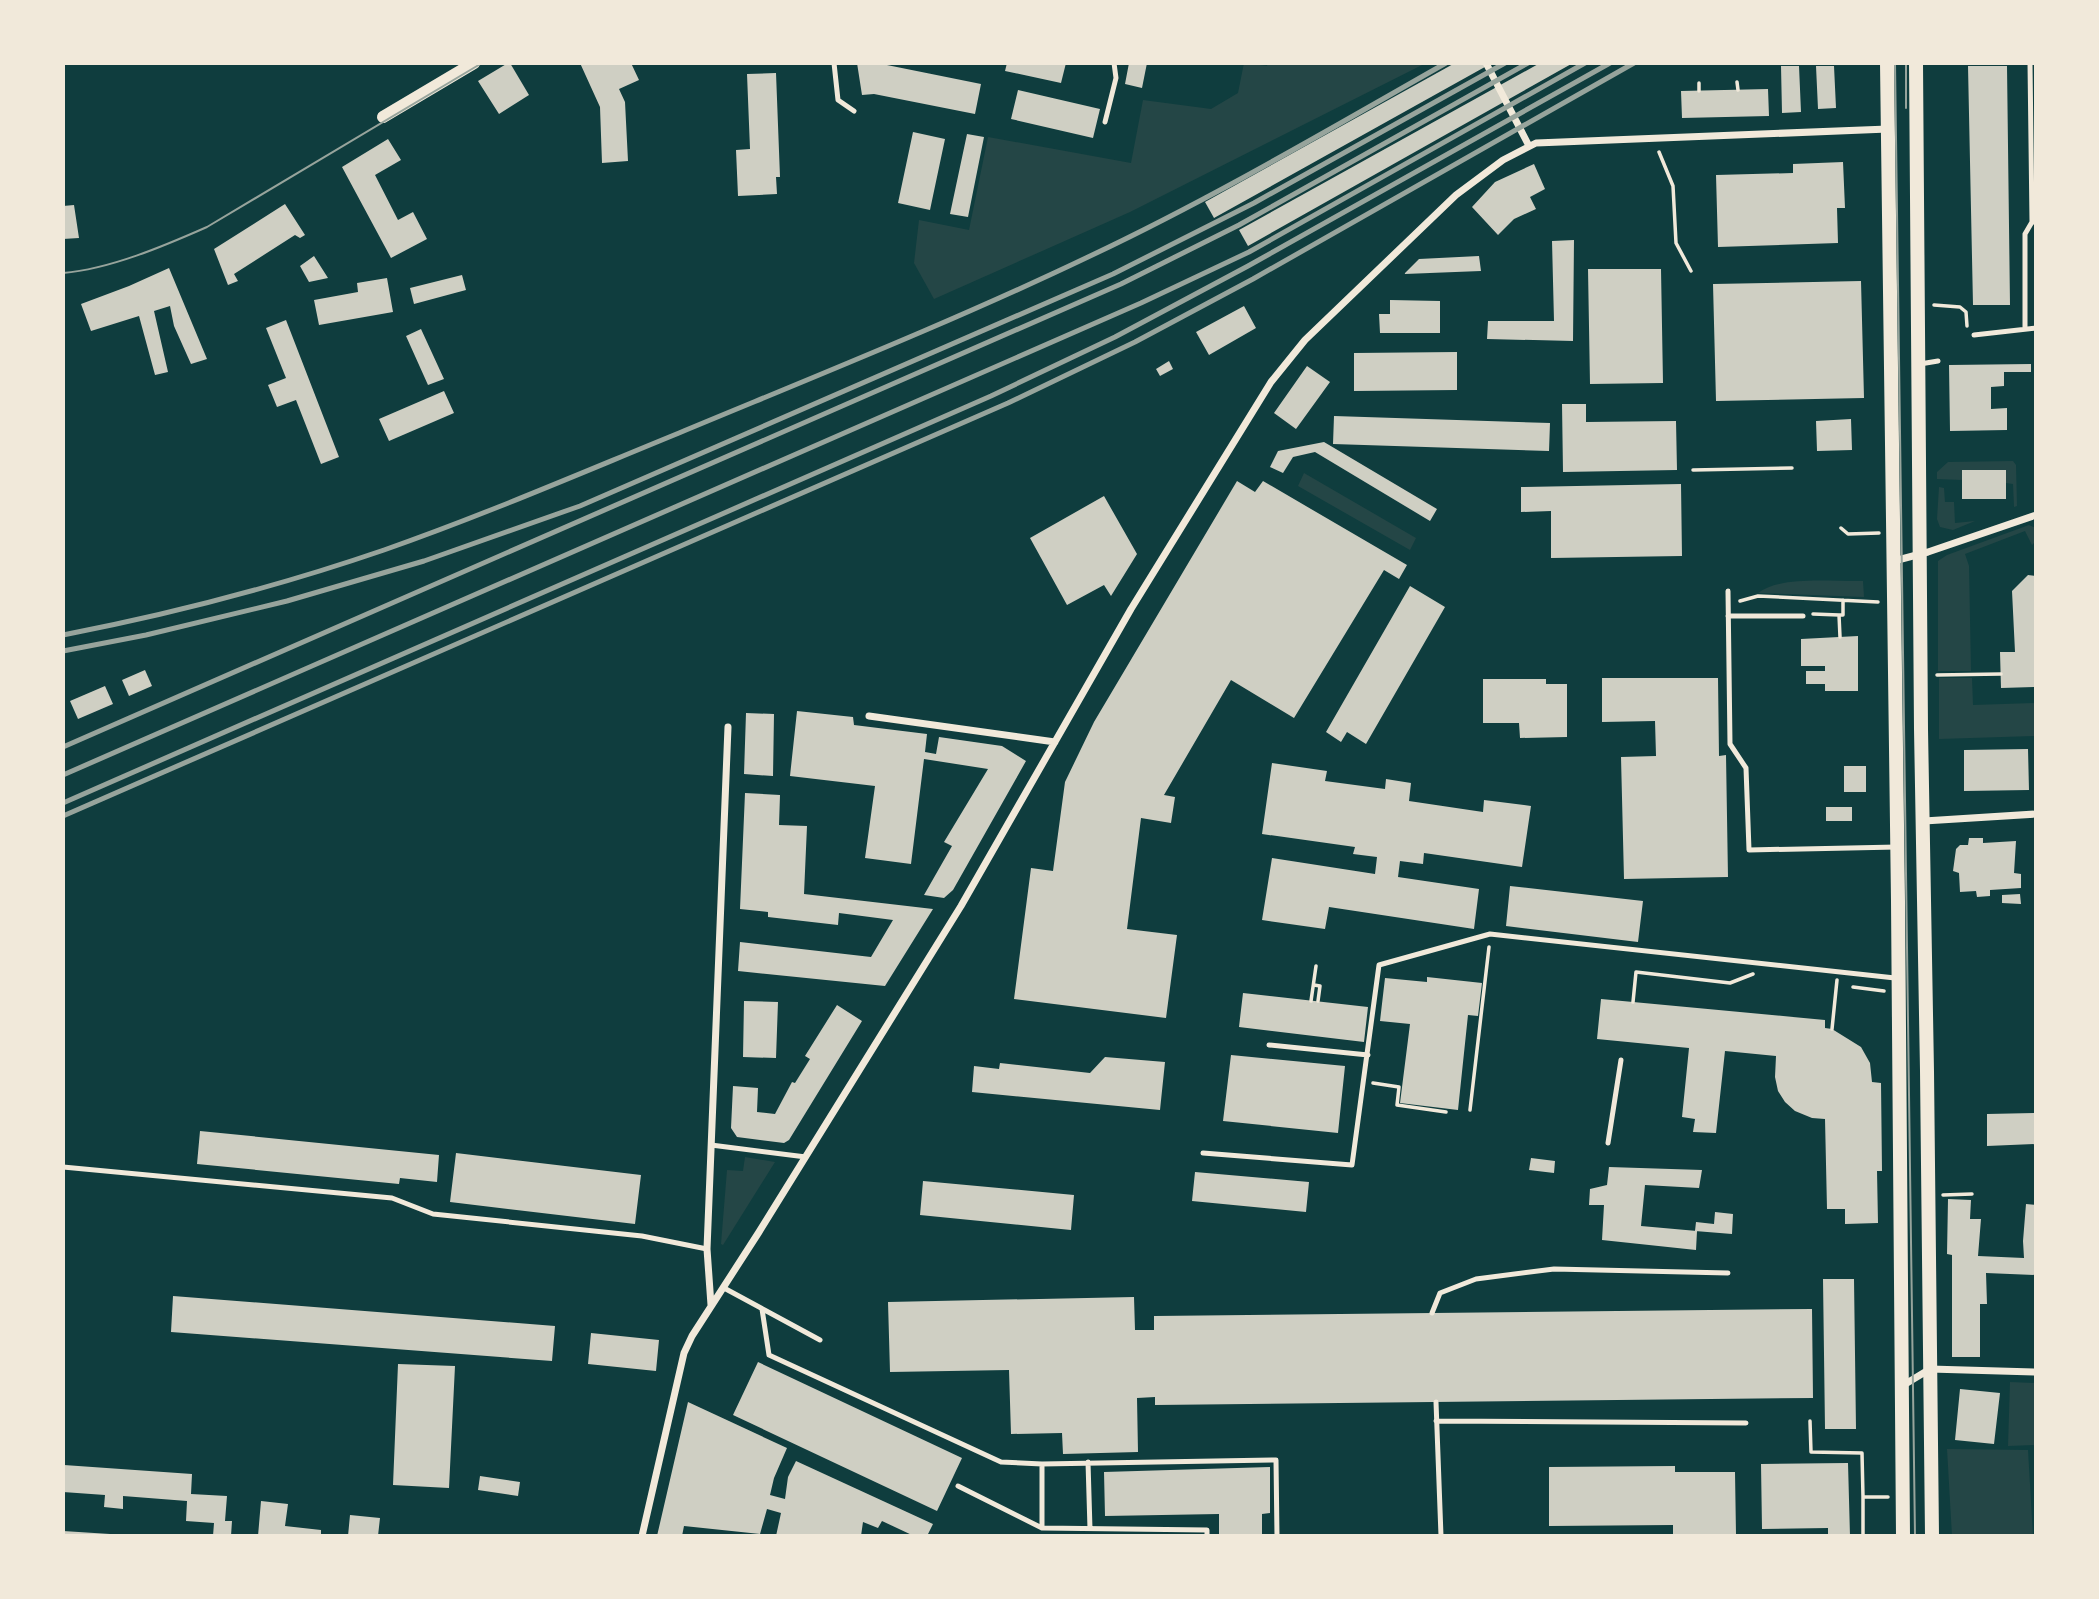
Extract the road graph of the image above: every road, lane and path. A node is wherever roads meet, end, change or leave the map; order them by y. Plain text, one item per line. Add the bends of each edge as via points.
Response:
1 (474, 63) edge
2 (834, 63) edge
3 (1114, 63) edge
4 (1486, 63) edge
5 (1887, 63) edge
6 (1916, 63) edge
7 (2030, 63) edge
8 (2036, 76) edge
9 (1737, 82) dead end
10 (2031, 82) junction
11 (1699, 83) dead end
12 (1738, 90) dead end
13 (1699, 91) dead end
14 (854, 111) dead end
15 (383, 117) dead end
16 (1105, 122) dead end
17 (1888, 129) junction
18 (1529, 146) junction
19 (1659, 152) dead end
20 (2034, 222) edge
21 (1691, 271) dead end
22 (1924, 306) dead end
23 (2036, 328) edge
24 (2025, 329) junction
25 (1974, 335) joint
26 (1938, 361) dead end
27 (1919, 364) junction
28 (1792, 468) dead end
29 (1693, 470) dead end
30 (2036, 515) edge
31 (1841, 528) dead end
32 (1882, 533) dead end
33 (1919, 554) junction
34 (1894, 561) junction
35 (1728, 591) dead end
36 (1843, 600) junction
37 (1883, 602) dead end
38 (1728, 604) junction
39 (1728, 616) junction
40 (1803, 616) dead end
41 (1840, 637) dead end
42 (2001, 674) dead end
43 (1928, 675) dead end
44 (869, 716) dead end
45 (727, 727) dead end
46 (1055, 742) junction
47 (2036, 814) edge
48 (1924, 821) junction
49 (1897, 847) junction
50 (1490, 934) junction
51 (1316, 966) dead end
52 (1838, 971) junction
53 (1759, 972) dead end
54 (1899, 978) junction
55 (1836, 982) junction
56 (1314, 985) junction
57 (1886, 991) dead end
58 (1311, 1001) dead end
59 (1318, 1001) dead end
60 (1633, 1002) dead end
61 (1832, 1029) dead end
62 (1269, 1045) dead end
63 (1368, 1055) junction
64 (1621, 1060) dead end
65 (1364, 1081) junction
66 (1470, 1110) dead end
67 (1446, 1112) dead end
68 (1608, 1143) dead end
69 (711, 1145) junction
70 (1203, 1153) dead end
71 (806, 1157) junction
72 (63, 1167) edge
73 (1972, 1194) dead end
74 (1937, 1195) dead end
75 (707, 1249) junction
76 (1728, 1273) dead end
77 (724, 1288) junction
78 (711, 1306) junction
79 (762, 1309) junction
80 (1432, 1313) dead end
81 (820, 1340) dead end
82 (1930, 1369) junction
83 (2036, 1372) edge
84 (1902, 1386) junction
85 (1436, 1402) dead end
86 (1436, 1421) junction
87 (1810, 1421) dead end
88 (1746, 1423) dead end
89 (1088, 1462) junction
90 (1042, 1464) junction
91 (958, 1486) dead end
92 (1863, 1497) junction
93 (1888, 1497) dead end
94 (1042, 1528) junction
95 (1090, 1529) junction
96 (642, 1536) edge
97 (1207, 1536) edge
98 (1277, 1536) edge
99 (1441, 1536) edge
100 (1863, 1536) edge
101 (1903, 1536) edge
102 (1932, 1536) edge

1 - 15 street
2 - 14 lane via 838,100
3 - 16 lane via 1116,78
4 - 18 street
5 - 17 main road
6 - 27 main road
7 - 10 lane
8 - 10 lane
9 - 12 path
10 - 20 lane
11 - 13 path
17 - 18 street
17 - 34 main road
18 - 46 street via 1481,174 1448,201 1289,358 1131,609
19 - 21 path via 1673,186 1676,243
20 - 24 lane via 2025,234
22 - 25 path via 1961,307 1966,312 1967,335
23 - 24 lane
24 - 25 lane
26 - 27 lane
27 - 33 main road
28 - 29 path
30 - 33 street
31 - 32 path via 1848,534
33 - 34 street
33 - 48 main road
34 - 49 main road
35 - 38 lane
36 - 37 path
36 - 38 path via 1758,596
36 - 41 path
38 - 39 lane
39 - 40 lane
39 - 49 lane via 1730,744 1746,768 1749,850
42 - 43 path
44 - 46 street
45 - 69 street
46 - 71 street via 961,906
47 - 48 street
48 - 82 main road
49 - 54 main road
50 - 52 lane
50 - 63 lane via 1379,965
50 - 66 path
51 - 56 path
52 - 54 lane
52 - 55 path
53 - 60 path via 1730,983 1636,972
54 - 84 main road
55 - 57 path
55 - 61 path
56 - 58 path
56 - 59 path via 1320,985
62 - 63 lane
63 - 65 lane
64 - 68 lane
65 - 67 path via 1399,1087 1397,1105
65 - 70 lane via 1352,1165
69 - 71 lane
69 - 75 street
71 - 77 street
72 - 75 lane via 392,1198 433,1214 642,1236
73 - 74 path
75 - 78 street
76 - 80 lane via 1554,1269 1476,1279 1440,1293
77 - 78 street
77 - 79 lane
78 - 96 street via 684,1353
79 - 81 lane
79 - 90 lane via 769,1355 1001,1462
82 - 83 street
82 - 84 street
82 - 102 main road
84 - 101 main road
85 - 86 lane
86 - 88 lane
86 - 99 lane
87 - 92 path via 1811,1452 1863,1452
89 - 90 lane
89 - 95 lane
89 - 98 lane via 1276,1460
90 - 94 lane
91 - 94 lane
92 - 93 path
92 - 100 path
94 - 95 lane
95 - 97 lane via 1207,1530

